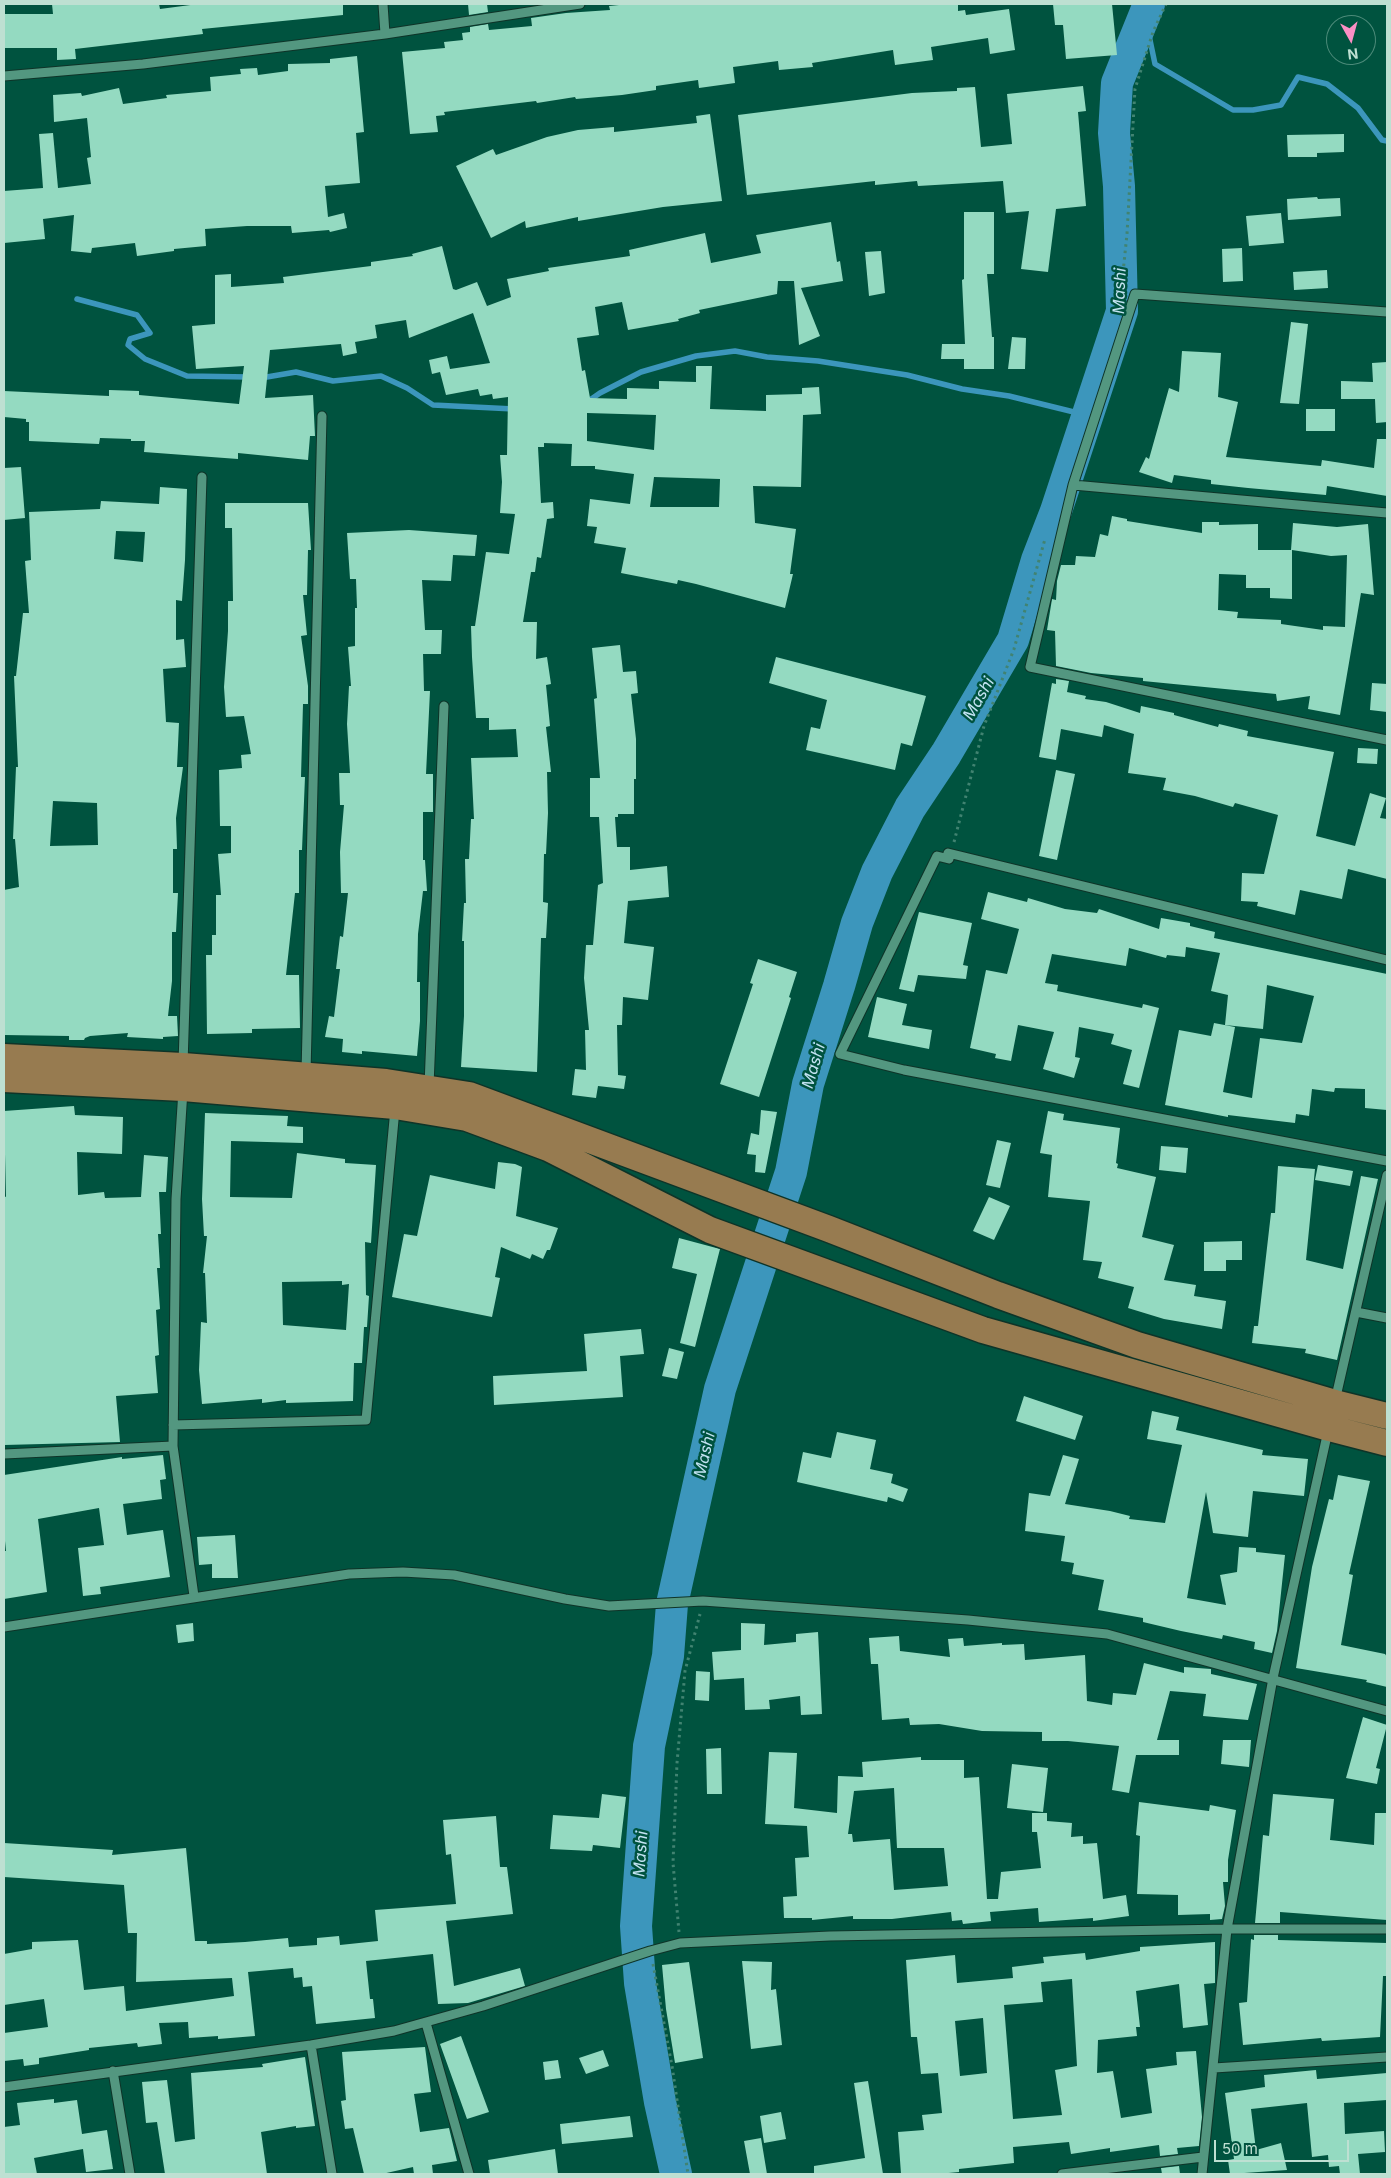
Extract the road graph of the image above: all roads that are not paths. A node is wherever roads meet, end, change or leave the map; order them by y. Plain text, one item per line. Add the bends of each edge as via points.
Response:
1 (382, 4) edge
2 (580, 4) edge
3 (384, 34) junction
4 (4, 76) edge
5 (1387, 312) edge
6 (322, 416) dead end
7 (202, 477) dead end
8 (1073, 485) junction
9 (1387, 513) edge
10 (444, 706) dead end
11 (1387, 740) edge
12 (1387, 960) edge
13 (4, 1057) edge
14 (306, 1076) junction
15 (183, 1077) junction
16 (4, 1079) edge
17 (429, 1089) junction
18 (395, 1106) junction
19 (1387, 1161) edge
20 (1387, 1175) edge
21 (1356, 1312) junction
22 (1387, 1318) edge
23 (1335, 1403) junction
24 (1387, 1416) edge
25 (173, 1425) junction
26 (1329, 1428) junction
27 (1387, 1443) edge
28 (173, 1446) junction
29 (4, 1454) edge
30 (194, 1596) junction
31 (4, 1627) edge
32 (1273, 1678) junction
33 (1387, 1711) edge
34 (1227, 1929) junction
35 (1387, 1929) edge
36 (426, 2023) junction
37 (311, 2045) junction
38 (1387, 2057) edge
39 (1214, 2068) junction
40 (113, 2071) junction
41 (4, 2087) edge
42 (1204, 2156) junction
43 (130, 2174) edge
44 (332, 2174) edge
45 (469, 2174) edge
46 (1062, 2174) edge
47 (1202, 2174) edge

1 - 3 street
2 - 3 street
3 - 4 street via 143,64
5 - 8 street via 1135,294
6 - 14 street
7 - 15 street
8 - 9 street
8 - 11 street via 1030,667
10 - 17 street
12 - 19 street via 948,853 949,859 937,856 840,1054 904,1070
13 - 15 main road
14 - 15 main road
14 - 17 main road
15 - 16 main road
15 - 18 main road
15 - 25 street via 176,1199
17 - 23 main road via 469,1095 1137,1345
18 - 25 street via 366,1420
18 - 26 main road via 467,1118 548,1148 710,1230 983,1330
20 - 21 street
21 - 22 street
21 - 23 street
23 - 24 main road
25 - 28 street
26 - 27 main road
26 - 32 street
28 - 29 street
28 - 30 street
30 - 31 street
30 - 32 street via 349,1574 403,1572 454,1575 609,1606 703,1601 948,1618 1106,1634
32 - 33 street
32 - 34 street
34 - 35 street
34 - 36 street via 830,1936 680,1943
34 - 39 street
36 - 37 street
36 - 45 street
37 - 40 street
37 - 44 street
38 - 39 street
39 - 42 street
40 - 41 street
40 - 43 street
42 - 46 street
42 - 47 street

